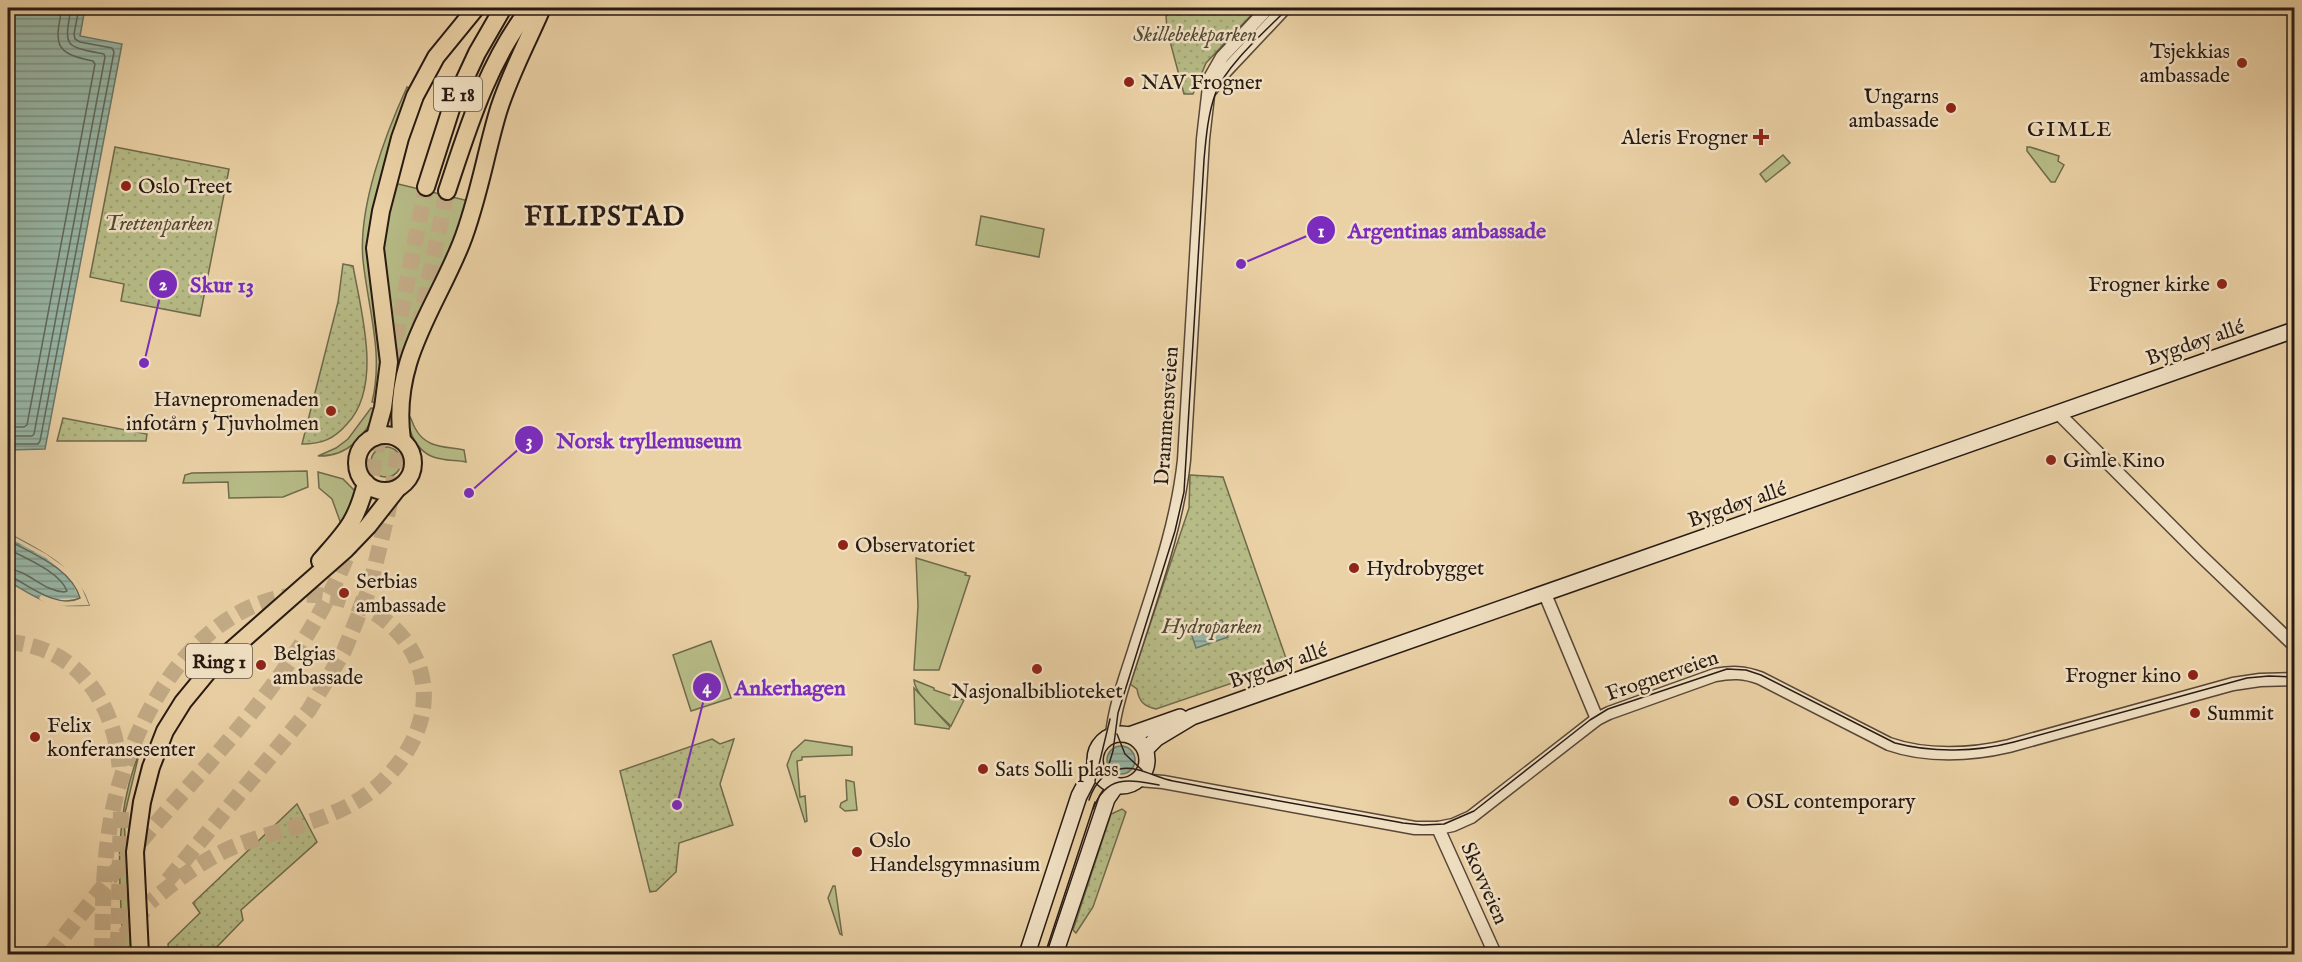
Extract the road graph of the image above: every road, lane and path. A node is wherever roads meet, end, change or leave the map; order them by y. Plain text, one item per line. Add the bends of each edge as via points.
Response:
1 (476, 8) edge
2 (503, 8) edge
3 (530, 8) edge
4 (542, 8) edge
5 (1268, 8) edge
6 (1285, 8) edge
7 (1210, 91) junction
8 (426, 187) tunnel mouth
9 (447, 191) tunnel mouth
10 (2295, 330) edge
11 (2058, 413) junction
12 (375, 437) junction
13 (402, 441) junction
14 (366, 483) junction
15 (396, 489) junction
16 (1545, 594) junction
17 (285, 602) junction
18 (2295, 645) edge
19 (2295, 680) edge
20 (1192, 717) junction
21 (1598, 719) junction
22 (1112, 735) junction
23 (1129, 735) junction
24 (1146, 749) junction
25 (1095, 765) junction
26 (1142, 775) junction
27 (1116, 786) junction
28 (1438, 828) junction
29 (140, 954) edge
30 (1027, 954) edge
31 (1055, 954) edge
32 (1496, 954) edge

1 - 12 highway via 436,57 415,96 381,211 375,248 389,362
2 - 8 highway, E 18 via 451,109
3 - 9 highway, E 18 via 502,50 487,82
4 - 13 highway via 498,112 461,243 408,359 400,418
5 - 7 street, Drammensveien via 1215,66
6 - 7 street
7 - 22 street, Drammensveien via 1203,139 1179,497
10 - 11 main road, Bygdøy allé
11 - 16 main road, Bygdøy allé
11 - 18 street
12 - 13 highway via 393,436
12 - 14 highway via 363,446 358,458 359,472
13 - 15 highway via 411,451 413,468 406,482
14 - 15 highway via 377,490
14 - 17 highway, Ring 1 via 353,522
15 - 17 highway, Ring 1 via 369,526
16 - 20 main road, Bygdøy allé
16 - 21 street
17 - 29 highway, Ring 1 via 211,668 173,717 157,750 145,786 136,835
19 - 21 street, Frognerveien via 2233,684 1978,752 1918,751 1896,746 1760,678 1732,672
20 - 23 main road, Bygdøy allé via 1178,717
20 - 24 main road, Bygdøy allé via 1156,738
21 - 28 street, Frognerveien via 1481,810 1461,822
22 - 23 main road
22 - 25 main road via 1097,748
23 - 24 main road
24 - 26 main road via 1148,760
25 - 27 main road via 1103,779
25 - 30 main road via 1079,796
26 - 27 main road via 1130,785
26 - 28 street, Frognerveien via 1415,828
27 - 31 main road via 1107,799
28 - 32 street, Skovveien

